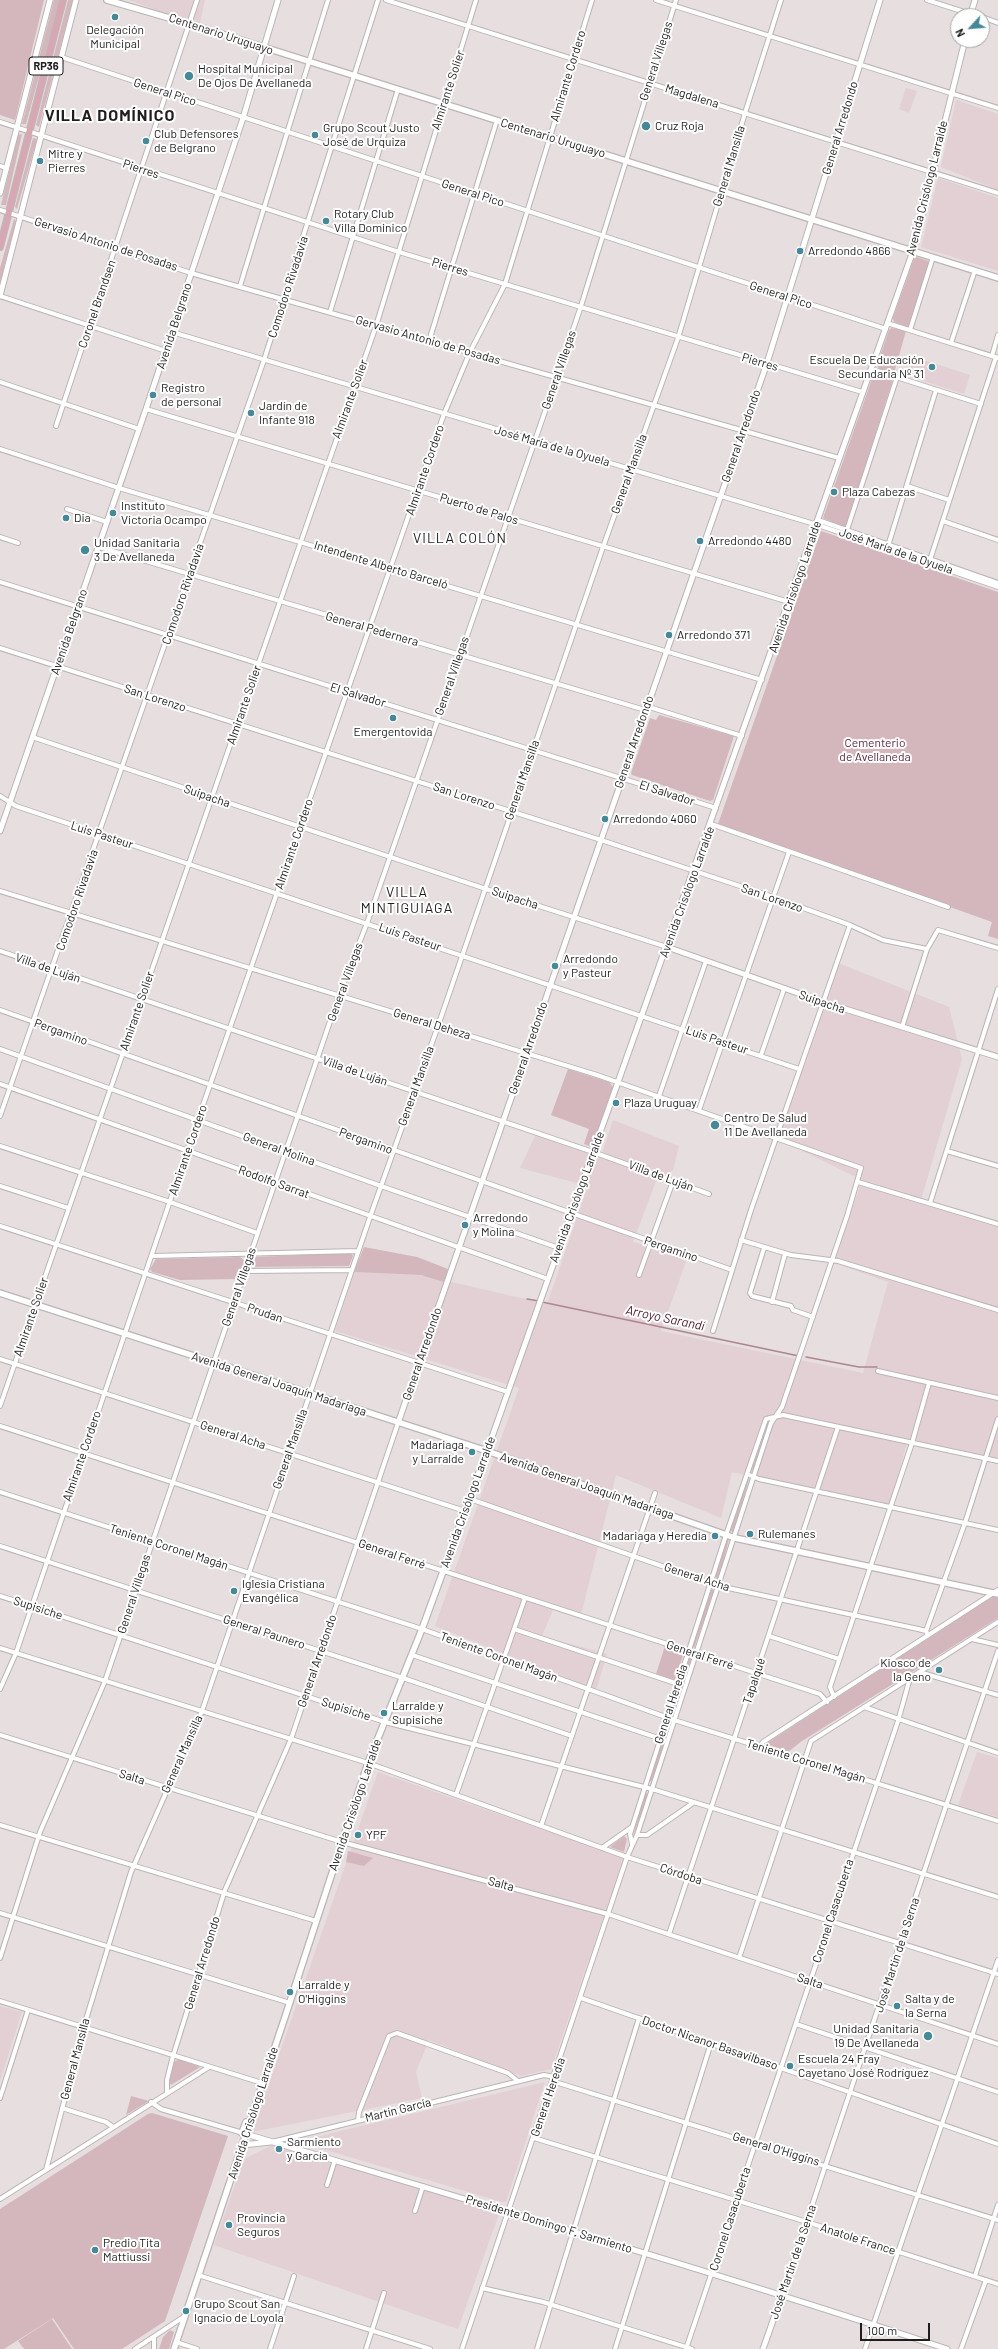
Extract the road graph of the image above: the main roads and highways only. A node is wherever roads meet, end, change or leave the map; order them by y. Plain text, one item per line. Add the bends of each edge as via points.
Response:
1 (63, 0) edge
2 (107, 0) edge
3 (0, 246) edge
4 (998, 278) edge
5 (0, 1293) edge
6 (487, 1451) junction
7 (996, 1592) edge
8 (174, 2349) edge

1 - 3 main road, RP36
2 - 4 main road, Centenario Uruguayo
5 - 6 main road, Avenida General Joaquín Madariaga
6 - 7 main road, Avenida General Joaquín Madariaga via 735,1538
6 - 8 main road, Avenida Crisólogo Larralde via 422,1629 368,1763

